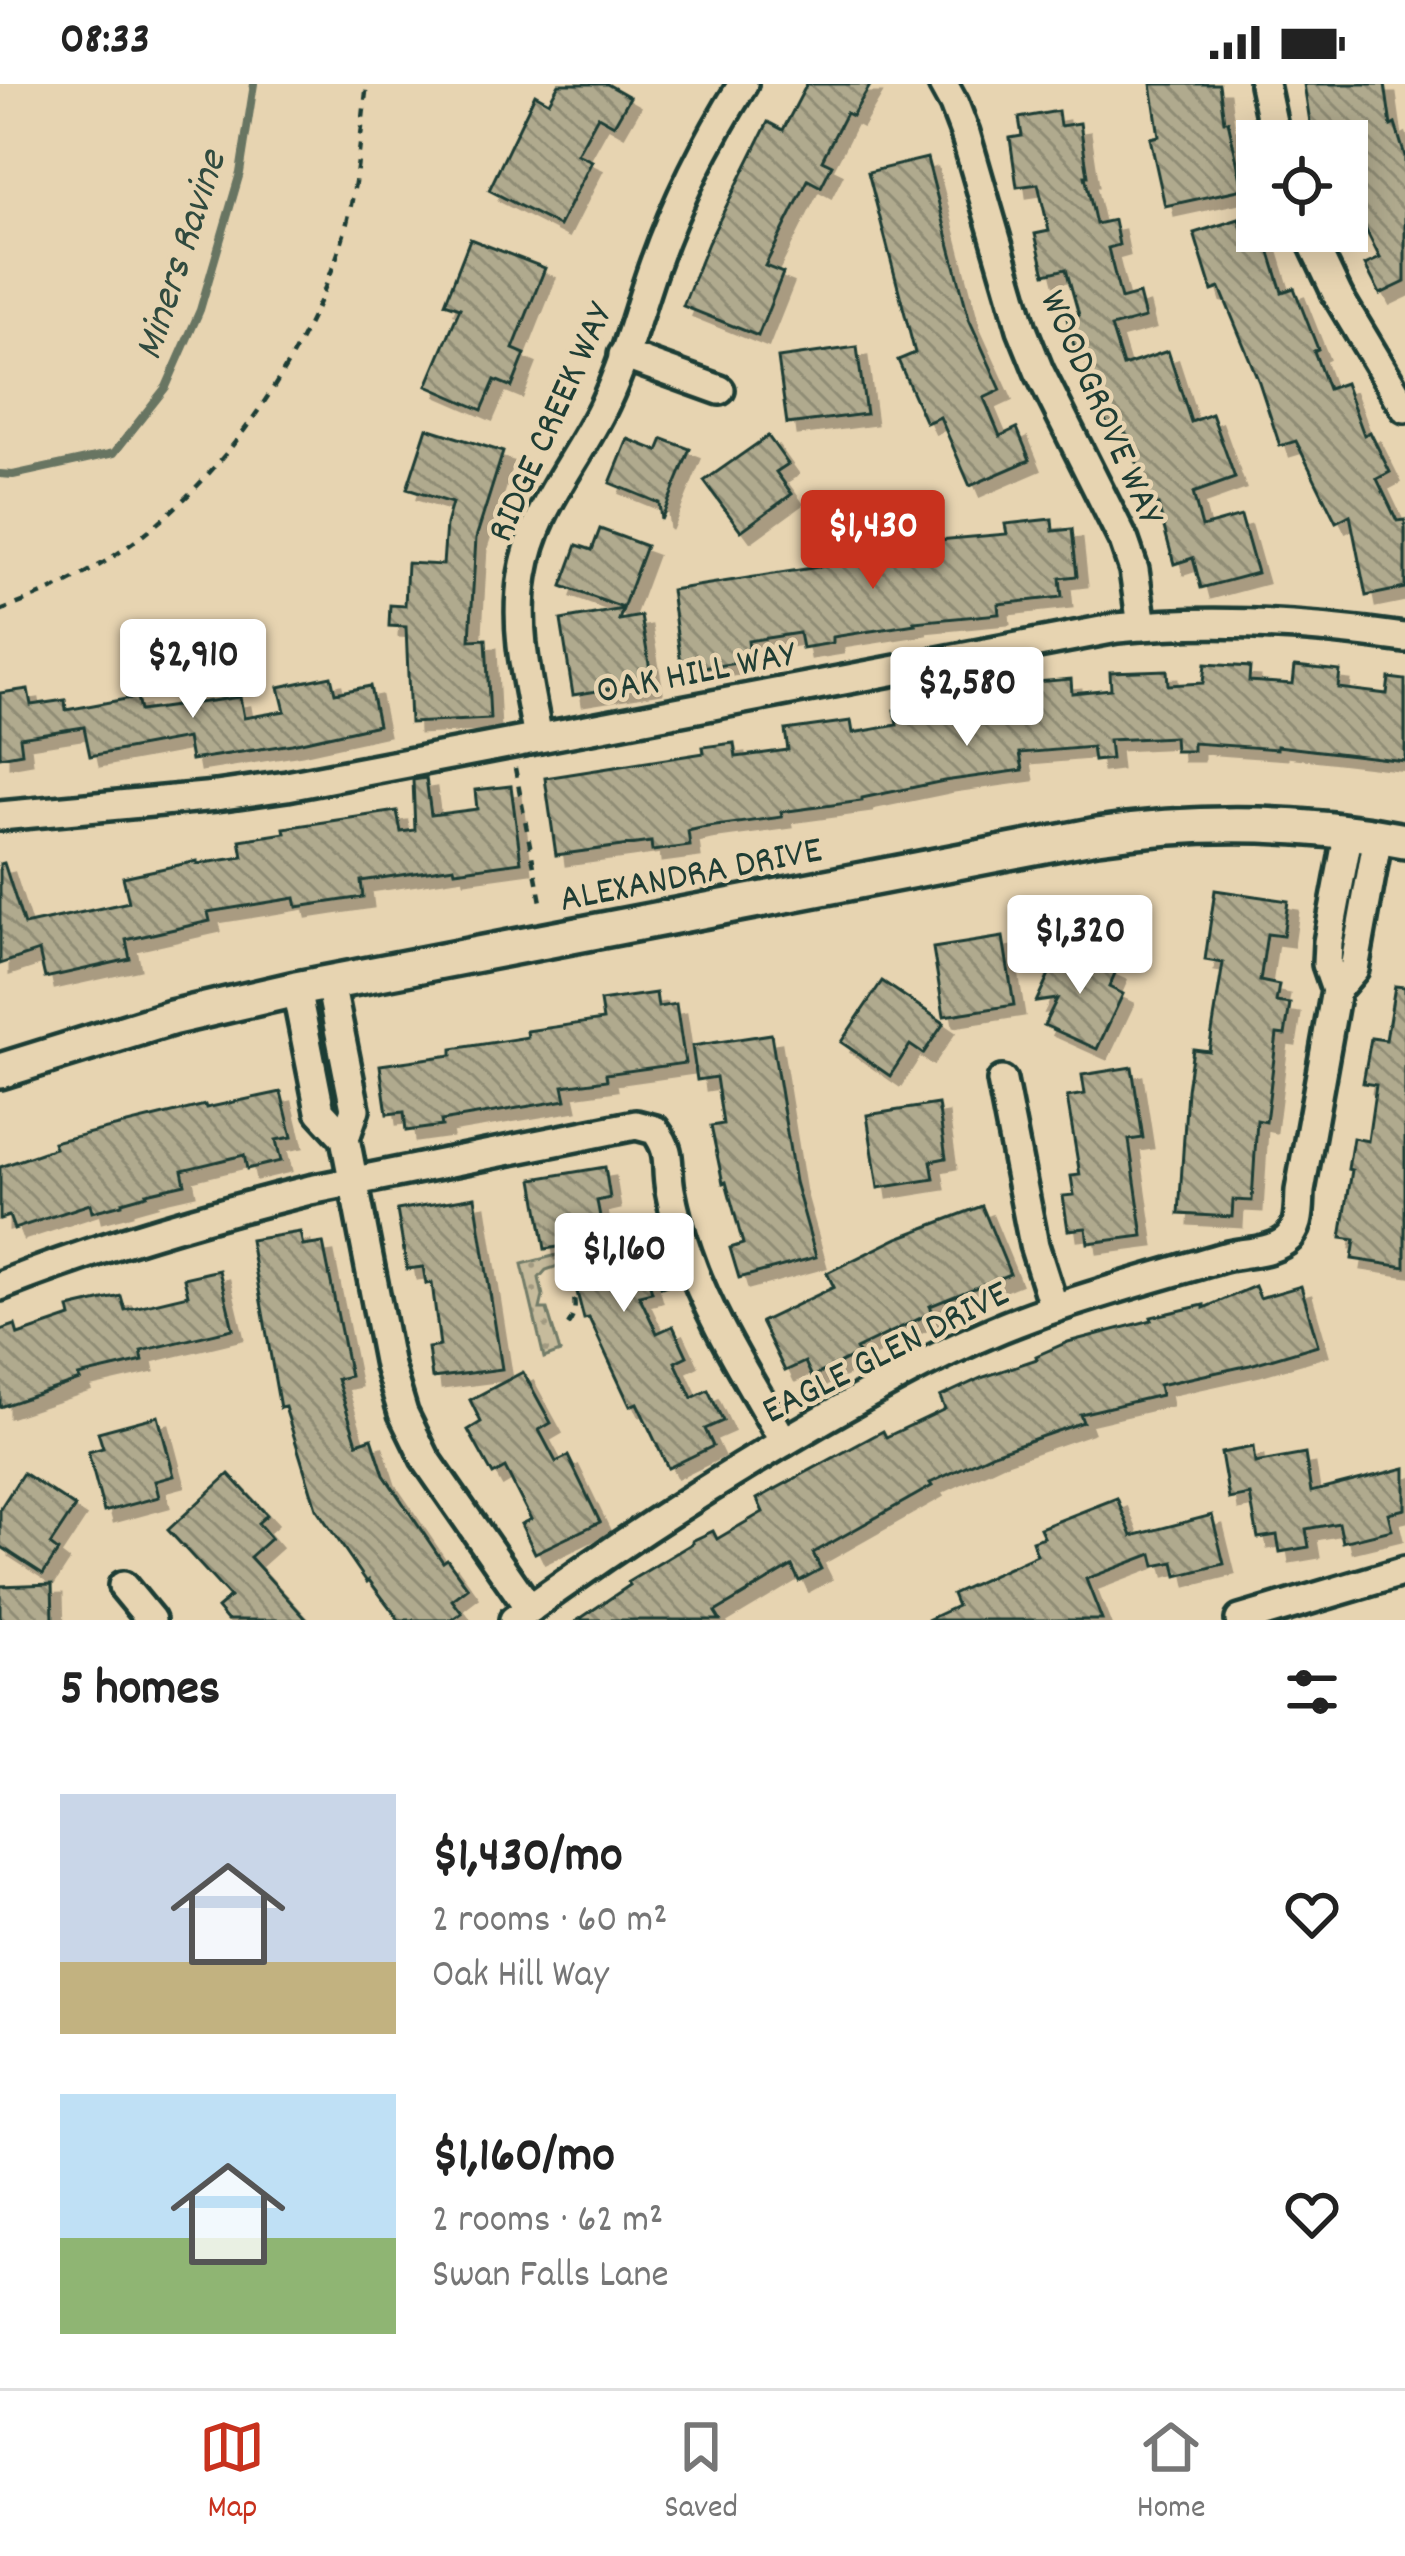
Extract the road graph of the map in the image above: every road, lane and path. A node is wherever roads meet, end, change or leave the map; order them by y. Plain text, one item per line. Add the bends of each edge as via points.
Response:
1 (367, 84) edge
2 (743, 84) edge
3 (944, 84) edge
4 (1264, 84) edge
5 (1272, 120) edge
6 (1317, 252) edge
7 (623, 355) junction
8 (720, 389) dead end
9 (1405, 408) edge
10 (0, 611) edge
11 (1142, 626) junction
12 (1405, 638) edge
13 (538, 738) junction
14 (514, 763) dead end
15 (0, 816) edge
16 (1377, 836) edge
17 (542, 902) dead end
18 (1334, 910) junction
19 (1365, 916) junction
20 (330, 983) junction
21 (296, 989) junction
22 (1336, 990) junction
23 (345, 1059) junction
24 (311, 1066) junction
25 (0, 1072) edge
26 (1002, 1081) dead end
27 (345, 1138) junction
28 (353, 1182) junction
29 (638, 1249) dead end
30 (0, 1286) edge
31 (1054, 1308) junction
32 (568, 1324) dead end
33 (784, 1442) junction
34 (1405, 1571) edge
35 (123, 1586) dead end
36 (522, 1614) edge
37 (152, 1620) edge
38 (1240, 1620) edge

1 - 10 path via 341,244 304,334 248,426 135,540 86,573
2 - 7 street, RIDGE CREEK WAY via 670,222
3 - 11 street, WOODGROVE WAY via 1022,329 1124,541
4 - 5 street
6 - 9 street
7 - 8 street
7 - 13 street, RIDGE CREEK WAY via 604,405 540,515 526,561 520,628
11 - 12 street, OAK HILL WAY via 1299,625
11 - 13 street, OAK HILL WAY
13 - 15 street, OAK HILL WAY via 287,786
14 - 17 path
16 - 18 street, EAGLE GLEN DRIVE
16 - 19 street, EAGLE GLEN DRIVE
16 - 20 street, ALEXANDRA DRIVE via 1276,824 1097,835
18 - 19 street
18 - 22 street, EAGLE GLEN DRIVE via 1327,964
19 - 22 street, EAGLE GLEN DRIVE via 1354,969
20 - 21 street, ALEXANDRA DRIVE
20 - 23 street
21 - 24 street
21 - 25 street, ALEXANDRA DRIVE
22 - 31 street, EAGLE GLEN DRIVE via 1290,1238
23 - 24 street
23 - 27 street via 355,1109
24 - 27 street via 320,1111
26 - 31 street
27 - 28 street
28 - 30 street via 169,1228
28 - 33 street via 636,1125 655,1130 666,1145 669,1187 696,1278
28 - 36 street via 403,1414
29 - 32 path via 628,1244 566,1257 576,1299
31 - 33 street, EAGLE GLEN DRIVE via 921,1365
33 - 36 street, EAGLE GLEN DRIVE
34 - 38 street
35 - 37 street

